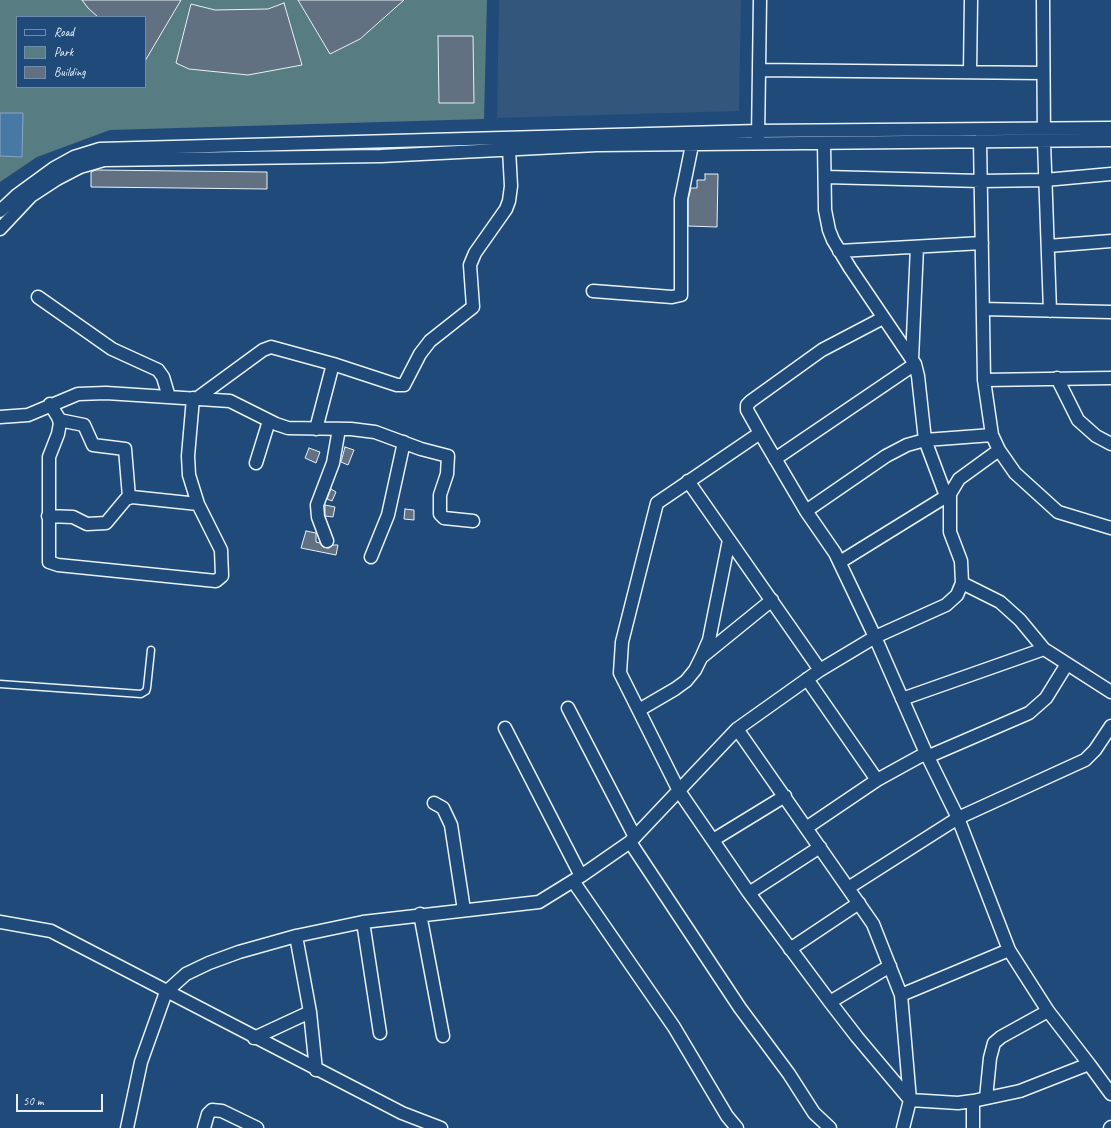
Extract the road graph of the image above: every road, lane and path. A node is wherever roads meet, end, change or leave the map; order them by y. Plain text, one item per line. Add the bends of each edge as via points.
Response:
1 (760, 0) edge
2 (971, 0) edge
3 (1043, 0) edge
4 (759, 70) junction
5 (970, 72) junction
6 (1043, 73) junction
7 (1044, 128) junction
8 (1111, 128) edge
9 (758, 131) junction
10 (980, 140) junction
11 (1111, 140) edge
12 (1044, 142) junction
13 (824, 143) junction
14 (758, 144) junction
15 (692, 145) junction
16 (510, 149) junction
17 (1111, 174) edge
18 (825, 176) junction
19 (1045, 180) junction
20 (981, 181) junction
21 (0, 211) edge
22 (0, 229) edge
23 (1111, 241) edge
24 (982, 243) junction
25 (1048, 246) junction
26 (917, 247) junction
27 (839, 251) junction
28 (593, 291) dead end
29 (38, 297) dead end
30 (983, 309) junction
31 (1050, 311) junction
32 (1111, 312) edge
33 (883, 318) junction
34 (913, 361) junction
35 (333, 364) junction
36 (1057, 378) junction
37 (1111, 378) edge
38 (984, 380) junction
39 (169, 397) junction
40 (195, 398) junction
41 (50, 404) junction
42 (0, 417) edge
43 (59, 420) junction
44 (269, 421) junction
45 (316, 429) junction
46 (339, 429) junction
47 (760, 433) junction
48 (992, 435) junction
49 (925, 440) junction
50 (404, 442) junction
51 (1111, 444) edge
52 (999, 450) junction
53 (775, 459) junction
54 (256, 463) dead end
55 (688, 481) junction
56 (948, 495) junction
57 (129, 497) junction
58 (198, 504) junction
59 (806, 511) junction
60 (48, 516) junction
61 (473, 521) dead end
62 (1111, 528) edge
63 (729, 540) junction
64 (327, 541) dead end
65 (371, 557) dead end
66 (840, 562) junction
67 (962, 583) junction
68 (772, 600) junction
69 (875, 637) junction
70 (1044, 649) junction
71 (151, 650) dead end
72 (702, 656) junction
73 (1067, 664) junction
74 (820, 670) junction
75 (808, 679) junction
76 (0, 684) edge
77 (1111, 692) edge
78 (902, 699) junction
79 (568, 708) dead end
80 (639, 710) junction
81 (1111, 726) edge
82 (505, 728) dead end
83 (737, 729) junction
84 (927, 755) junction
85 (877, 780) junction
86 (679, 791) junction
87 (784, 796) junction
88 (434, 803) dead end
89 (958, 818) junction
90 (806, 828) junction
91 (633, 840) junction
92 (713, 840) junction
93 (820, 847) junction
94 (577, 879) junction
95 (848, 888) junction
96 (749, 893) junction
97 (858, 903) junction
98 (464, 910) junction
99 (420, 914) junction
100 (0, 922) edge
101 (363, 922) junction
102 (296, 936) junction
103 (790, 949) junction
104 (1009, 950) junction
105 (890, 966) junction
106 (166, 992) junction
107 (902, 995) junction
108 (830, 1002) junction
109 (1048, 1011) junction
110 (310, 1012) junction
111 (380, 1034) dead end
112 (443, 1036) dead end
113 (254, 1038) junction
114 (1089, 1064) junction
115 (316, 1070) junction
116 (1111, 1094) edge
117 (986, 1098) junction
118 (910, 1100) junction
119 (973, 1101) junction
120 (127, 1128) edge
121 (204, 1128) edge
122 (257, 1128) edge
123 (442, 1128) edge
124 (737, 1128) edge
125 (830, 1128) edge
126 (903, 1128) edge
127 (973, 1128) edge

1 - 4 street
2 - 5 street
3 - 6 street
4 - 5 street
4 - 9 street
5 - 6 street
6 - 7 street
7 - 8 street
7 - 9 street
7 - 12 street
9 - 14 street
9 - 21 street via 100,149 74,157 54,168
10 - 12 street
10 - 13 street
10 - 20 street
11 - 12 street
12 - 19 street
13 - 14 street
13 - 18 street
14 - 15 street
15 - 16 street via 597,145
15 - 28 street via 681,206 681,295 672,297
16 - 22 street via 381,156 104,160 80,167 31,196
16 - 35 street via 509,201 470,265 473,307 430,341 402,386
17 - 19 street
18 - 20 street
18 - 27 street via 826,221
19 - 20 street
19 - 25 street
20 - 24 street
23 - 25 street
24 - 26 street
24 - 30 street
25 - 31 street
26 - 27 street
26 - 34 street
27 - 33 street
29 - 39 street via 112,349 158,370
30 - 31 street
30 - 38 street
31 - 32 street
33 - 34 street
33 - 47 street via 822,350 748,403 747,410
34 - 49 street via 918,376
34 - 53 street
35 - 40 street via 268,348
35 - 45 street
36 - 37 street
36 - 38 street
36 - 51 street via 1078,420 1096,436
38 - 48 street
39 - 40 street
39 - 41 street via 90,392
40 - 44 street via 230,401
40 - 58 street via 188,466
41 - 42 street via 28,415
41 - 43 street
43 - 57 street via 84,425 93,446 125,449
43 - 60 street via 58,434 49,454
44 - 45 street via 288,428
44 - 54 street
45 - 46 street
46 - 50 street via 375,432
46 - 64 street via 333,463 317,505 318,517
47 - 53 street
47 - 55 street
48 - 49 street
48 - 52 street
49 - 56 street
49 - 59 street via 895,450
50 - 61 street via 448,456 447,474 440,495 441,516
50 - 65 street via 388,515
52 - 56 street via 959,479
52 - 62 street via 1015,473 1058,512
53 - 59 street
55 - 63 street
55 - 80 street via 657,503 622,642 620,673
56 - 66 street
56 - 67 street via 950,532 961,561
57 - 58 street
57 - 60 street via 106,523 87,524 73,517
58 - 60 street via 221,550 222,576 218,581 53,564 48,559
59 - 66 street
63 - 68 street
63 - 72 street via 709,640
66 - 69 street
67 - 69 street via 957,595 946,606
67 - 70 street via 989,595 1005,606
68 - 72 street
68 - 74 street
69 - 74 street
69 - 78 street
70 - 73 street
70 - 78 street
71 - 76 lane via 147,688 146,692 141,694
72 - 80 street via 686,681
73 - 77 street
73 - 84 street via 1046,698 1029,714
74 - 75 street
75 - 83 street
75 - 85 street
78 - 84 street
79 - 91 street
80 - 86 street
81 - 89 street via 1085,760
82 - 94 street
83 - 86 street
83 - 87 street
84 - 85 street
84 - 89 street
85 - 90 street
86 - 91 street
86 - 92 street
87 - 90 street
87 - 92 street
88 - 98 street via 443,808 451,825
89 - 95 street
89 - 104 street
90 - 93 street
91 - 94 street
91 - 125 street via 740,1008 789,1074 814,1113
92 - 96 street
93 - 95 street
93 - 96 street
94 - 98 street via 539,902
94 - 124 street
95 - 97 street
96 - 103 street
97 - 103 street
97 - 105 street via 873,924
98 - 99 street
99 - 101 street
99 - 112 street
100 - 106 street via 51,931
101 - 102 street
101 - 111 street
102 - 106 street via 209,963 186,974
102 - 110 street
103 - 108 street
104 - 107 street
104 - 109 street
105 - 107 street
105 - 108 street
106 - 113 street
106 - 120 street via 141,1062
107 - 118 street
108 - 118 street
109 - 114 street
109 - 117 street via 994,1043
110 - 113 street
110 - 115 street
113 - 115 street
114 - 116 street
114 - 117 street via 1020,1091
115 - 123 street via 402,1113
117 - 119 street
118 - 119 street via 958,1103
118 - 126 street
119 - 127 street
121 - 122 street via 208,1114 212,1110 222,1110

